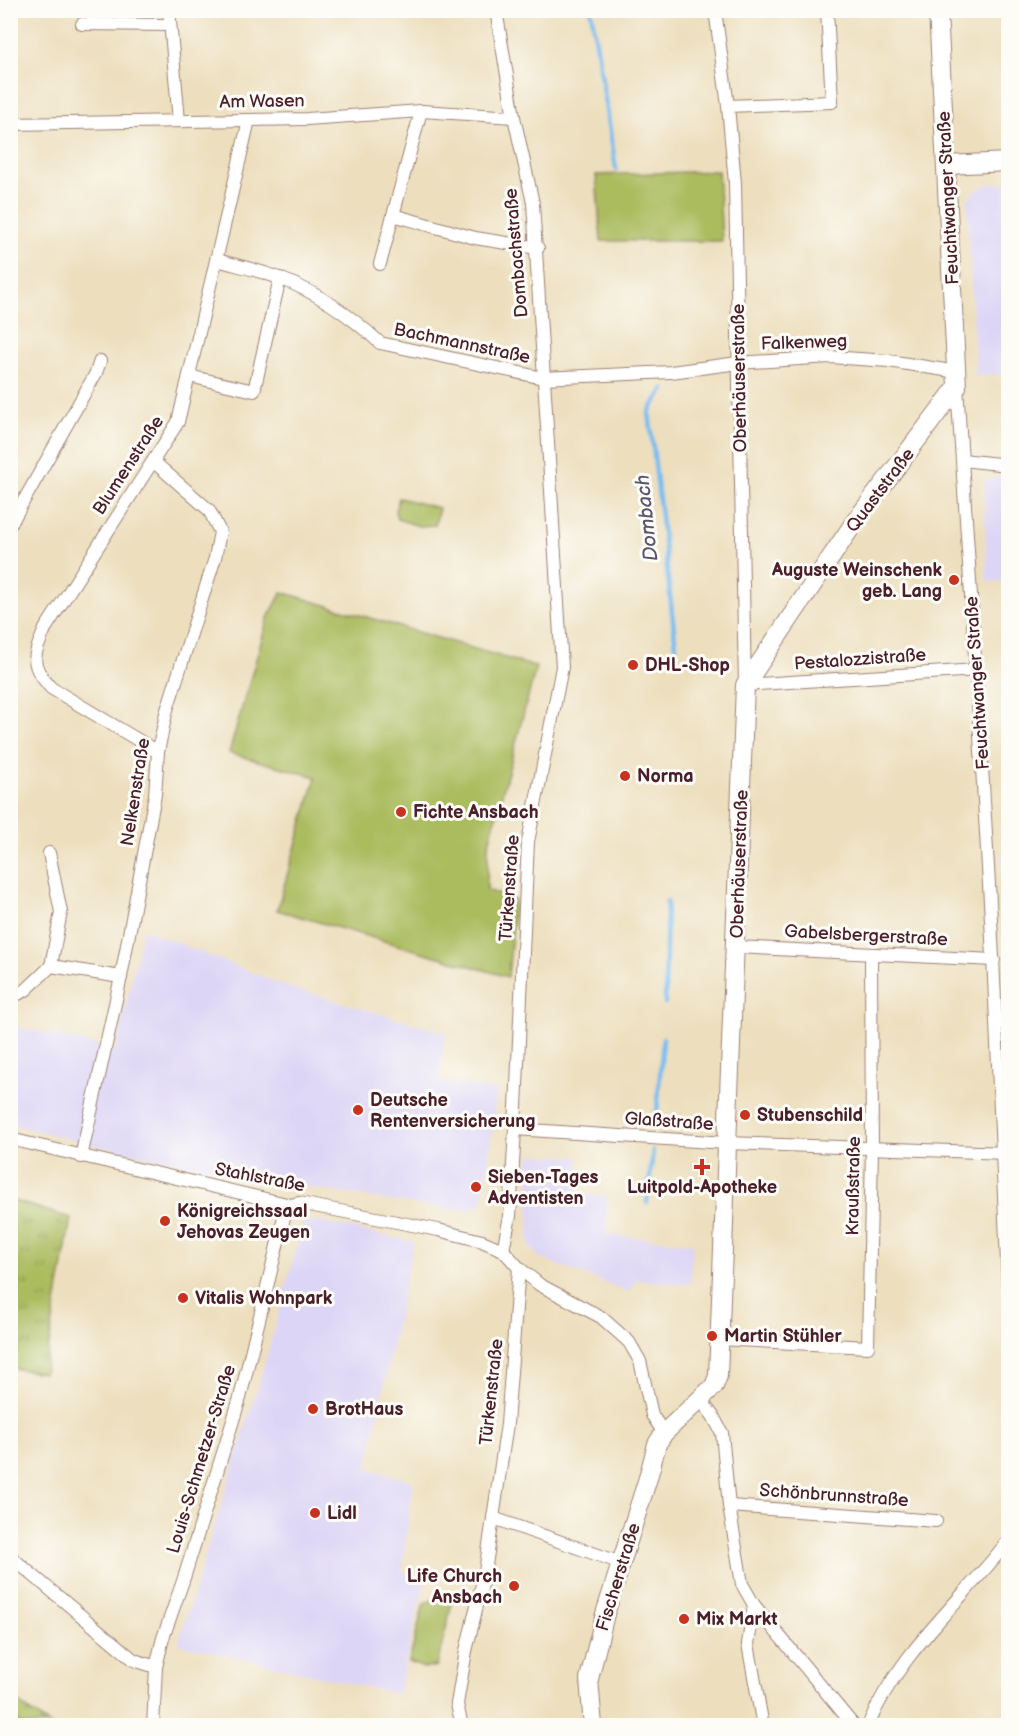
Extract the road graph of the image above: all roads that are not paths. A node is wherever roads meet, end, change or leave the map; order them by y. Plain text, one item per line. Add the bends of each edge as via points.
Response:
1 (169, 10) edge
2 (496, 10) edge
3 (715, 10) edge
4 (827, 10) edge
5 (938, 10) edge
6 (82, 24) dead end
7 (169, 25) junction
8 (728, 106) junction
9 (421, 111) junction
10 (514, 117) junction
11 (249, 120) junction
12 (179, 121) junction
13 (10, 124) edge
14 (1008, 162) edge
15 (946, 165) junction
16 (393, 215) junction
17 (538, 248) junction
18 (217, 260) junction
19 (380, 264) dead end
20 (280, 278) junction
21 (100, 361) dead end
22 (738, 363) junction
23 (189, 376) junction
24 (543, 378) junction
25 (957, 380) junction
26 (962, 460) junction
27 (154, 462) junction
28 (1008, 465) edge
29 (551, 495) joint
30 (10, 525) edge
31 (976, 670) junction
32 (745, 685) junction
33 (158, 752) junction
34 (49, 853) dead end
35 (736, 946) junction
36 (871, 954) junction
37 (994, 960) junction
38 (51, 966) junction
39 (121, 977) junction
40 (10, 998) edge
41 (515, 1129) junction
42 (10, 1139) edge
43 (726, 1143) junction
44 (872, 1149) junction
45 (1005, 1153) edge
46 (81, 1156) junction
47 (291, 1205) junction
48 (503, 1250) junction
49 (519, 1268) junction
50 (1008, 1283) edge
51 (719, 1339) junction
52 (701, 1400) junction
53 (664, 1433) junction
54 (729, 1506) junction
55 (493, 1518) junction
56 (936, 1521) dead end
57 (1008, 1541) edge
58 (10, 1556) edge
59 (621, 1563) junction
60 (754, 1605) junction
61 (156, 1667) junction
62 (153, 1725) edge
63 (462, 1725) edge
64 (593, 1725) edge
65 (763, 1725) edge
66 (854, 1725) edge
67 (868, 1725) edge

1 - 7 street
2 - 10 street, Dombachstraße
3 - 8 street, Oberhäuserstraße
4 - 8 street via 832,102
5 - 15 street, Feuchtwanger Straße
6 - 7 street
7 - 12 street
8 - 22 street, Oberhäuserstraße via 735,183
9 - 10 street, Am Wasen
9 - 11 street, Am Wasen
9 - 16 street
10 - 17 street, Dombachstraße via 534,203
11 - 12 street, Am Wasen
11 - 18 street, Blumenstraße
12 - 13 street, Am Wasen
14 - 15 street
15 - 25 street, Feuchtwanger Straße
16 - 17 street via 475,238
16 - 19 street
17 - 24 street, Dombachstraße
18 - 20 street, Bachmannstraße
18 - 23 street, Blumenstraße
20 - 23 street via 254,391
20 - 24 street, Bachmannstraße via 328,302 380,343
21 - 30 street
22 - 24 street, Falkenweg
22 - 25 street, Falkenweg via 830,357 889,361
22 - 32 street, Oberhäuserstraße
23 - 27 street, Blumenstraße via 178,422
24 - 29 street, Dombachstraße
25 - 26 street, Feuchtwanger Straße
25 - 32 street, Quaststraße
26 - 28 street
26 - 31 street, Feuchtwanger Straße
27 - 33 street, Nelkenstraße via 209,510 220,532
27 - 33 street, Blumenstraße via 45,629 35,654 38,673 51,688
29 - 41 street, Türkenstraße via 562,667 528,842
31 - 32 street, Pestalozzistraße
31 - 37 street, Feuchtwanger Straße
32 - 35 street, Oberhäuserstraße
33 - 39 street, Nelkenstraße via 155,795
34 - 38 street via 61,912
35 - 36 street, Gabelsbergerstraße
35 - 43 street, Oberhäuserstraße
36 - 37 street, Gabelsbergerstraße
36 - 44 street, Kraußstraße
37 - 45 street, Feuchtwanger Straße
38 - 39 street
38 - 40 street via 26,990
39 - 46 street, Nelkenstraße
41 - 43 street, Glaßstraße
41 - 48 street, Türkenstraße via 510,1216
42 - 46 street, Stahlstraße
43 - 44 street, Glaßstraße
43 - 51 street, Oberhäuserstraße
44 - 45 street, Glaßstraße
44 - 51 street, Kraußstraße via 868,1347
45 - 50 street, Feuchtwanger Straße
46 - 47 street, Stahlstraße
47 - 48 street, Stahlstraße via 299,1203 438,1230
47 - 61 street, Louis-Schmetzer-Straße via 285,1213 240,1398
48 - 49 street
49 - 53 street via 540,1285 601,1317 629,1342 640,1360 652,1414
49 - 55 street, Türkenstraße via 507,1424
51 - 52 street, Oberhäuserstraße via 718,1376
52 - 53 street, Fischerstraße
52 - 54 street via 722,1433
53 - 59 street, Fischerstraße via 657,1444
54 - 56 street, Schönbrunnstraße
54 - 60 street via 742,1584
55 - 59 street
55 - 63 street, Türkenstraße via 486,1572 457,1704
57 - 67 street via 927,1635 876,1707
58 - 61 street via 134,1660
59 - 64 street, Fischerstraße via 589,1679
60 - 65 street via 748,1644
60 - 66 street
61 - 62 street, Louis-Schmetzer-Straße

